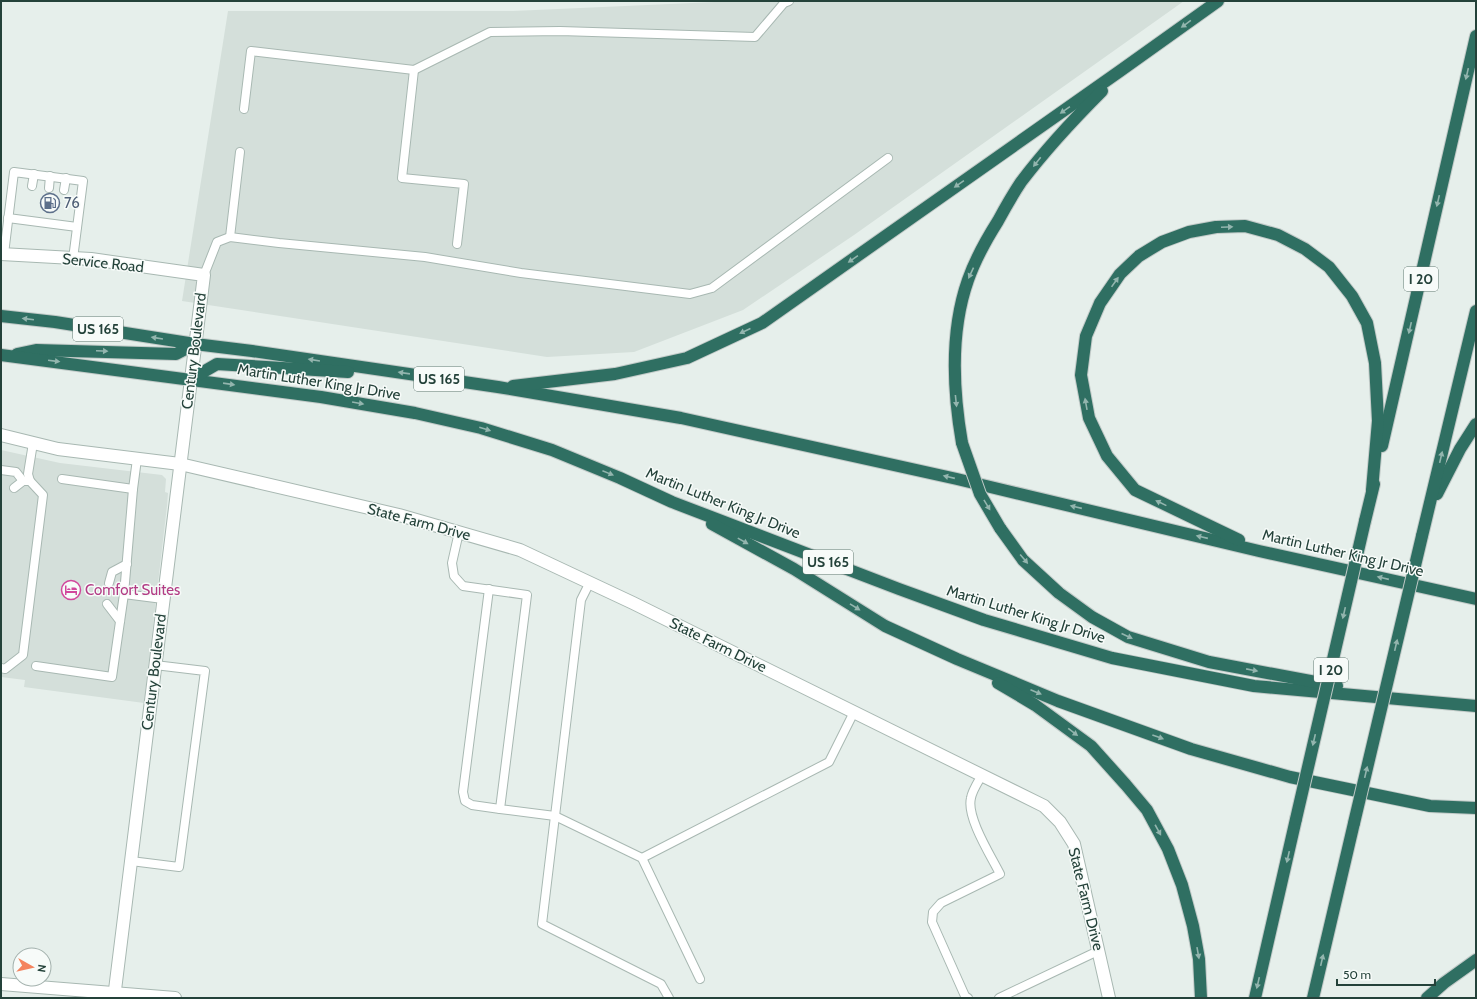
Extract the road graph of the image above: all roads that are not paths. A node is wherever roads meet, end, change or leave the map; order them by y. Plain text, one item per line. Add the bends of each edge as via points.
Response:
1 (789, 1) edge
2 (1218, 1) edge
3 (1476, 36) edge
4 (414, 70) junction
5 (1120, 71) junction
6 (244, 109) dead end
7 (240, 152) dead end
8 (888, 158) dead end
9 (34, 174) junction
10 (50, 176) junction
11 (66, 178) junction
12 (32, 186) dead end
13 (49, 188) dead end
14 (64, 190) dead end
15 (8, 218) junction
16 (77, 227) junction
17 (230, 237) junction
18 (457, 244) dead end
19 (3, 254) edge
20 (73, 259) junction
21 (204, 276) junction
22 (1476, 311) edge
23 (1, 316) edge
24 (195, 344) junction
25 (4, 355) edge
26 (381, 370) junction
27 (191, 379) junction
28 (498, 387) junction
29 (1476, 424) edge
30 (1, 435) edge
31 (33, 443) junction
32 (137, 459) junction
33 (180, 464) junction
34 (1, 470) edge
35 (62, 479) dead end
36 (26, 481) junction
37 (14, 488) dead end
38 (133, 489) junction
39 (1372, 490) junction
40 (672, 502) junction
41 (1429, 511) junction
42 (459, 532) junction
43 (1260, 550) junction
44 (127, 564) junction
45 (590, 582) junction
46 (109, 583) dead end
47 (489, 589) junction
48 (1445, 592) junction
49 (124, 594) junction
50 (1476, 596) edge
51 (163, 598) junction
52 (1476, 600) edge
53 (107, 604) dead end
54 (120, 621) junction
55 (958, 659) junction
56 (155, 665) junction
57 (36, 666) dead end
58 (1, 668) edge
59 (1419, 701) junction
60 (1476, 706) edge
61 (854, 712) junction
62 (982, 775) junction
63 (1476, 808) edge
64 (500, 809) junction
65 (554, 816) junction
66 (642, 858) junction
67 (131, 861) junction
68 (1098, 952) junction
69 (1476, 960) edge
70 (700, 979) dead end
71 (1, 984) edge
72 (114, 995) edge
73 (175, 998) edge
74 (669, 998) edge
75 (968, 998) edge
76 (999, 998) edge
77 (1109, 998) edge
78 (1201, 998) edge
79 (1255, 998) edge
80 (1313, 998) edge
81 (1427, 998) edge

1 - 4 lane via 784,3 755,37 560,31 490,32
2 -> 5 highway
3 -> 39 highway, I 20
4 - 6 lane via 251,51
4 - 18 lane via 402,178 464,184
5 -> 28 highway via 762,323 687,358 615,374
5 -> 59 highway, bridge via 1055,139 1020,183 986,241 968,280 959,315 955,393 962,443 980,494 1023,560 1059,593 1092,617 1128,637 1209,662
7 - 17 lane
8 - 17 lane via 712,288 690,294 521,273 425,257
9 - 10 lane
9 - 12 lane
9 - 15 lane via 14,172
10 - 11 lane
10 - 13 lane
11 - 14 lane
11 - 16 lane via 83,181
15 - 16 lane via 28,217 60,221
15 - 19 lane
16 - 20 lane
17 - 21 lane via 216,242
19 - 20 street, Service Road
20 - 21 street, Service Road via 91,259
21 - 24 street, Century Boulevard
41 -> 22 highway
24 -> 23 highway, Martin Luther King Jr Drive / US 165
25 -> 24 highway via 36,350 176,354
26 -> 24 highway, Martin Luther King Jr Drive / US 165
24 - 27 street, Century Boulevard
25 -> 27 highway, Martin Luther King Jr Drive / US 165
26 - 27 highway via 358,373 217,364
28 -> 26 highway, Martin Luther King Jr Drive / US 165
27 - 33 street, Century Boulevard
27 -> 40 highway, Martin Luther King Jr Drive / US 165 via 321,397 415,413 481,428 552,450
43 -> 28 highway, Martin Luther King Jr Drive / US 165 via 681,418
29 - 41 highway via 1460,449
30 - 31 street
31 - 32 street via 58,449
31 - 36 lane
32 - 33 street
32 - 38 lane
33 - 42 street, State Farm Drive via 399,515
33 - 51 street, Century Boulevard
34 - 36 lane via 16,472
35 - 38 lane
36 - 37 lane
36 - 58 lane via 43,495 23,655 5,669
38 - 44 lane
43 -> 39 highway via 1136,490 1107,456 1089,418 1081,375 1086,336 1100,303 1120,274 1139,256 1162,242 1189,232 1216,227 1245,226 1278,234 1305,249 1329,267 1352,296 1367,323 1375,363 1378,421
39 -> 79 highway, I 20, bridge
40 -> 55 highway via 794,569 885,626
40 - 59 highway, Martin Luther King Jr Drive / US 165 via 984,620 1112,658 1254,686
80 -> 41 highway, bridge
42 - 45 street, State Farm Drive via 520,550
42 - 47 lane via 452,563 454,576 464,586
48 -> 43 highway, Martin Luther King Jr Drive / US 165
44 - 46 lane via 112,572
44 - 49 lane
45 - 61 street, State Farm Drive
45 - 65 lane via 581,600
47 - 64 lane via 463,792 465,801 472,805
47 - 64 lane via 527,595
48 - 50 highway
48 - 52 highway, Martin Luther King Jr Drive / US 165
49 - 51 lane
49 - 54 lane
51 - 56 street, Century Boulevard
53 - 54 lane
54 - 57 lane via 112,676
55 -> 63 highway via 1058,701 1176,744 1290,777 1430,806
55 -> 78 highway via 1035,705 1091,746 1147,810 1168,849 1182,885 1199,959
56 - 67 street, Century Boulevard
56 - 67 lane via 205,671 179,867
59 - 60 highway, Martin Luther King Jr Drive / US 165
61 - 62 street, State Farm Drive
61 - 66 lane via 829,762
62 - 68 street, State Farm Drive via 1044,806 1060,822 1074,844
62 - 75 lane via 971,798 970,810 1000,874 940,903 933,912 932,922
64 - 65 lane
65 - 66 lane
65 - 74 lane via 542,924 662,984
66 - 70 lane
67 - 72 street, Century Boulevard
68 - 76 lane
68 - 77 street, State Farm Drive
69 - 81 highway
71 - 72 street
72 - 73 street

